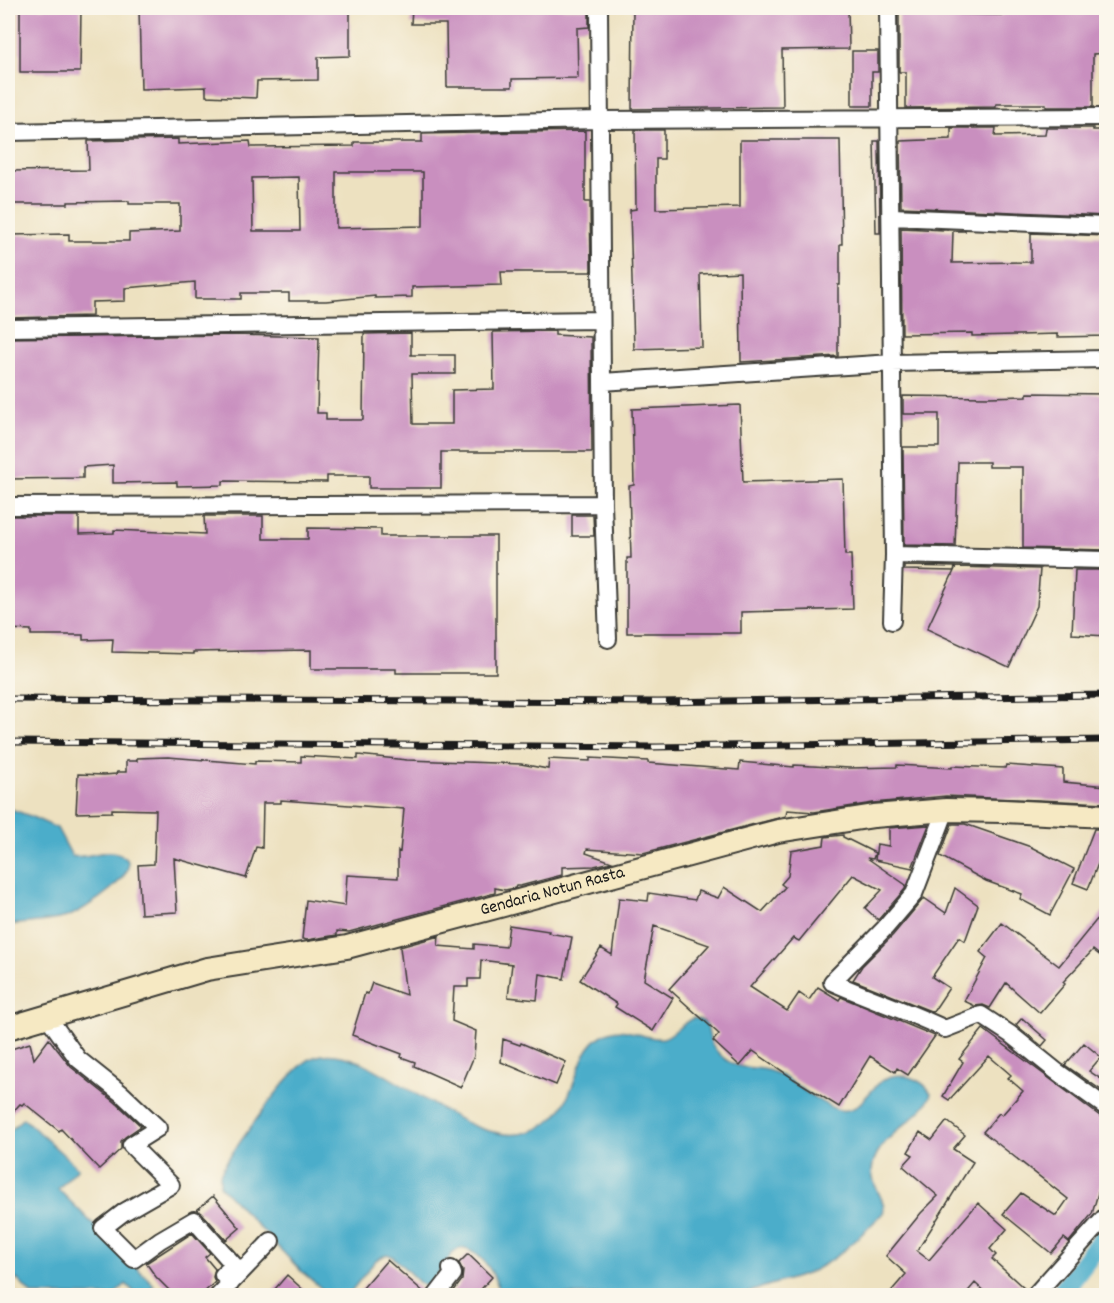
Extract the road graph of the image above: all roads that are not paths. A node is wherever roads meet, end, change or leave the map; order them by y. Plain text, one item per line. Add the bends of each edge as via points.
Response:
1 (599, 8) edge
2 (888, 8) edge
3 (1107, 117) edge
4 (890, 118) junction
5 (600, 120) junction
6 (8, 132) edge
7 (892, 217) junction
8 (1107, 226) edge
9 (602, 320) junction
10 (8, 328) edge
11 (1107, 359) edge
12 (892, 363) junction
13 (602, 382) junction
14 (603, 504) junction
15 (8, 506) edge
16 (894, 555) junction
17 (1107, 560) edge
18 (892, 621) dead end
19 (608, 639) dead end
20 (946, 810) junction
21 (1107, 816) edge
22 (47, 1016) junction
23 (8, 1028) edge
24 (1107, 1107) edge
25 (1107, 1216) edge
26 (272, 1241) dead end
27 (451, 1269) dead end
28 (231, 1282) junction
29 (218, 1296) edge
30 (436, 1296) edge
31 (1034, 1296) edge

1 - 5 street
2 - 4 street
3 - 4 street
4 - 5 street
4 - 7 street
5 - 6 street
5 - 9 street
7 - 8 street
7 - 12 street
9 - 10 street
9 - 13 street
11 - 12 street
12 - 13 street
12 - 16 street
13 - 14 street
14 - 15 street
14 - 19 street
16 - 17 street
16 - 18 street
20 - 21 main road, Gendaria Notun Rasta
20 - 22 main road, Gendaria Notun Rasta via 778,831 347,947 207,969
20 - 24 street via 914,894 832,982 945,1029 981,1015
22 - 23 main road, Gendaria Notun Rasta
22 - 28 street via 78,1059 158,1128 131,1145 171,1185 103,1228 134,1259 195,1220 234,1265 224,1275
25 - 31 street
26 - 28 street
27 - 30 street via 453,1274
28 - 29 street

